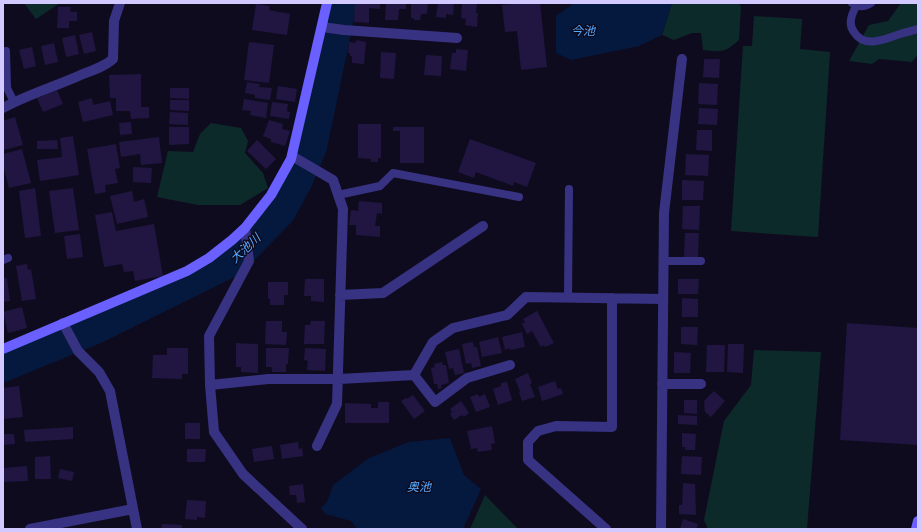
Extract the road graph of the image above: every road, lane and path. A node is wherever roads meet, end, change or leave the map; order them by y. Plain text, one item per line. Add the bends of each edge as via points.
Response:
1 (120, 3) edge
2 (327, 3) edge
3 (871, 3) edge
4 (853, 4) edge
5 (324, 27) junction
6 (918, 29) edge
7 (457, 38) dead end
8 (6, 51) dead end
9 (682, 59) dead end
10 (14, 102) junction
11 (3, 108) edge
12 (292, 156) junction
13 (570, 189) dead end
14 (338, 195) junction
15 (519, 197) dead end
16 (483, 226) dead end
17 (245, 233) junction
18 (663, 261) junction
19 (701, 261) dead end
20 (340, 295) junction
21 (568, 297) junction
22 (612, 298) junction
23 (662, 299) junction
24 (64, 322) junction
25 (3, 349) edge
26 (510, 365) dead end
27 (414, 375) junction
28 (339, 379) junction
29 (662, 384) junction
30 (701, 384) dead end
31 (210, 386) junction
32 (317, 446) dead end
33 (133, 509) junction
34 (918, 521) edge
35 (30, 529) edge
36 (137, 529) edge
37 (302, 529) edge
38 (606, 529) edge
39 (661, 529) edge
40 (916, 529) edge

1 - 10 street via 114,21 113,59 69,81
2 - 5 street
3 - 4 lane via 864,6
4 - 6 lane via 851,28 856,36 865,41 886,40
5 - 7 street
5 - 12 street
8 - 10 lane via 7,88
9 - 18 street via 664,213
10 - 11 street
12 - 14 street via 333,180
12 - 17 street via 271,195
13 - 21 lane
14 - 15 lane via 380,186 394,173
14 - 20 street via 343,209
16 - 20 street via 383,293
17 - 24 street via 187,271
17 - 31 street via 249,261 209,336
18 - 19 lane
18 - 23 street
20 - 28 street
21 - 22 street
21 - 27 street via 526,297 507,315 453,328 433,342
22 - 23 street
22 - 38 street via 612,427 556,426 538,431 528,442 528,460
23 - 29 street
24 - 25 street
24 - 33 street via 78,351 99,372 110,391
26 - 27 street via 467,378 435,402
27 - 28 street
28 - 31 street via 268,379
28 - 32 street via 337,404
29 - 30 street
29 - 39 street
31 - 37 street via 214,432 243,474
33 - 35 street
33 - 36 street
34 - 40 street

